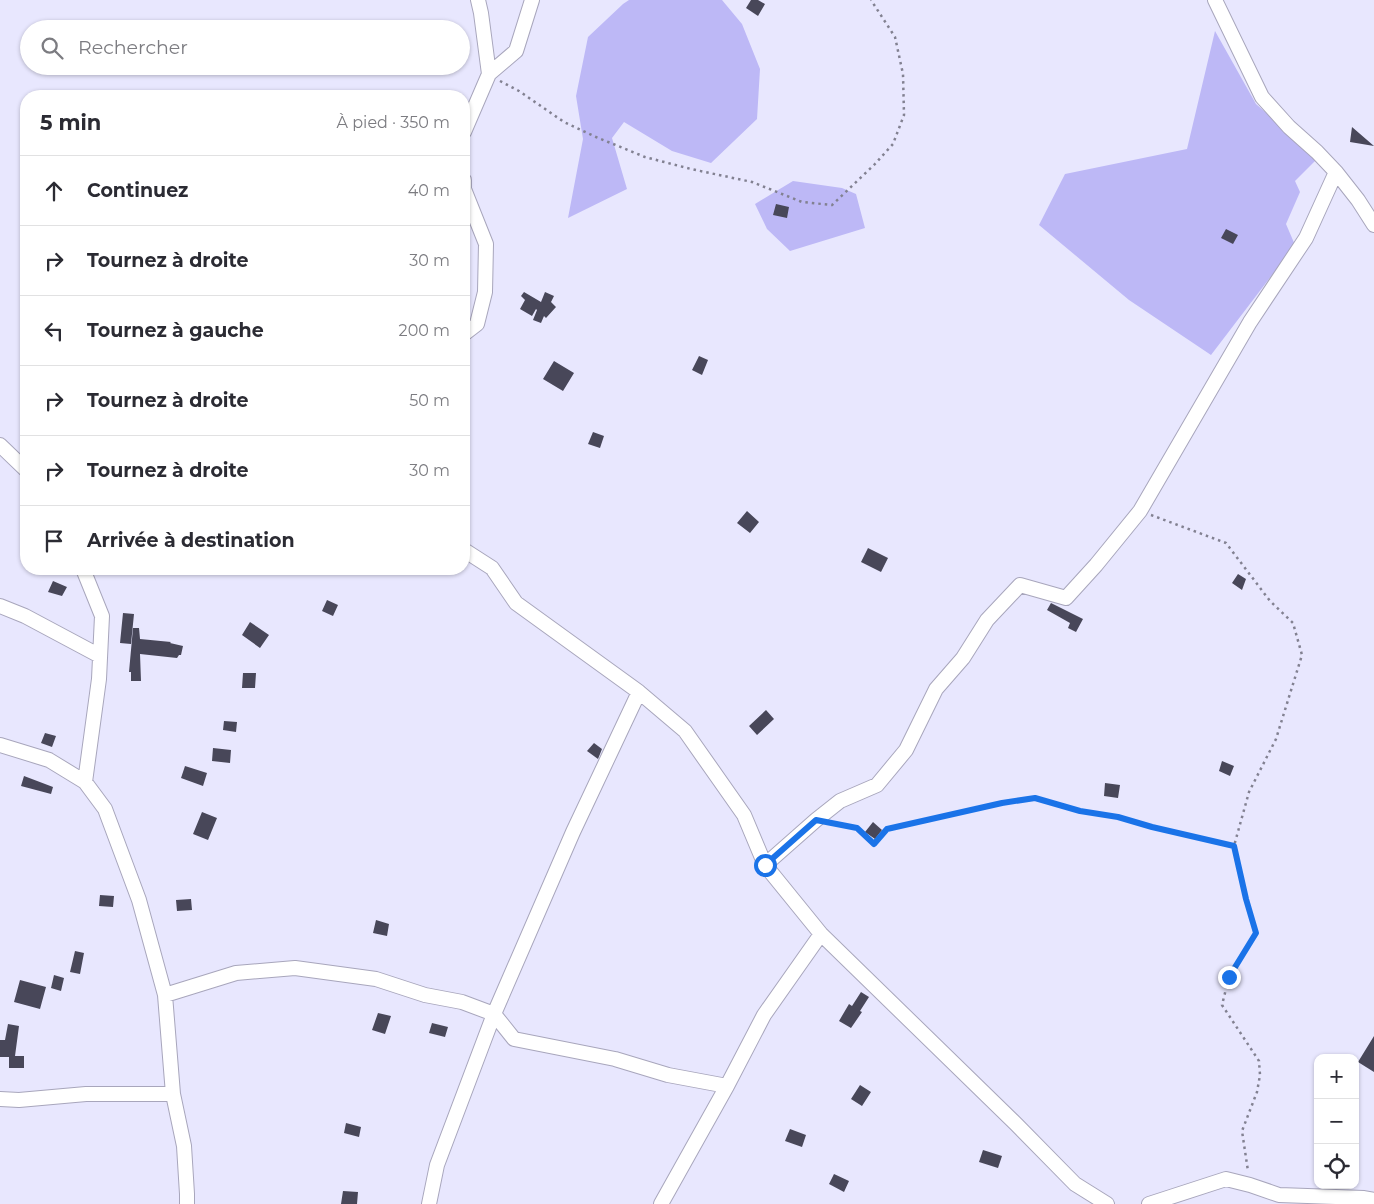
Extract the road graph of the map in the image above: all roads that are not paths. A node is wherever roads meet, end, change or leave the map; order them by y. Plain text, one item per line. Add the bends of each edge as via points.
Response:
1 (478, 0) edge
2 (532, 0) edge
3 (1216, 0) edge
4 (489, 74) junction
5 (470, 118) edge
6 (1336, 172) junction
7 (470, 204) edge
8 (1374, 224) edge
9 (470, 329) edge
10 (0, 445) edge
11 (20, 464) edge
12 (470, 554) edge
13 (85, 575) edge
14 (0, 606) edge
15 (100, 656) junction
16 (639, 692) junction
17 (0, 745) edge
18 (85, 782) junction
19 (765, 865) junction
20 (821, 934) junction
21 (165, 995) junction
22 (494, 1014) junction
23 (727, 1086) junction
24 (173, 1094) junction
25 (0, 1099) edge
26 (1374, 1200) edge
27 (186, 1204) edge
28 (429, 1204) edge
29 (661, 1204) edge
30 (1107, 1204) edge
31 (1149, 1204) edge

1 - 4 street
2 - 4 street via 516,51
3 - 6 street via 1262,97
4 - 5 street
6 - 8 street
6 - 19 street via 1306,238 1250,322 1140,511 1096,565 1066,598 1020,585 988,620 963,658 936,689 906,750 877,784 840,801
7 - 9 street via 486,244 485,292 477,324
10 - 11 street
12 - 16 street via 492,568 516,603
13 - 15 street via 102,616
14 - 15 street
15 - 18 street via 100,679
16 - 19 street via 685,731 744,815
16 - 22 street
17 - 18 street via 49,760
18 - 21 street via 105,809 139,900
19 - 20 street
20 - 23 street via 764,1015
20 - 30 street via 1075,1184
21 - 22 street via 236,973 295,968 376,979
21 - 24 street
22 - 23 street via 514,1039
22 - 28 street via 437,1165
23 - 29 street
24 - 25 street via 86,1094
24 - 27 street via 184,1146
26 - 31 street via 1280,1195 1250,1184 1226,1180

